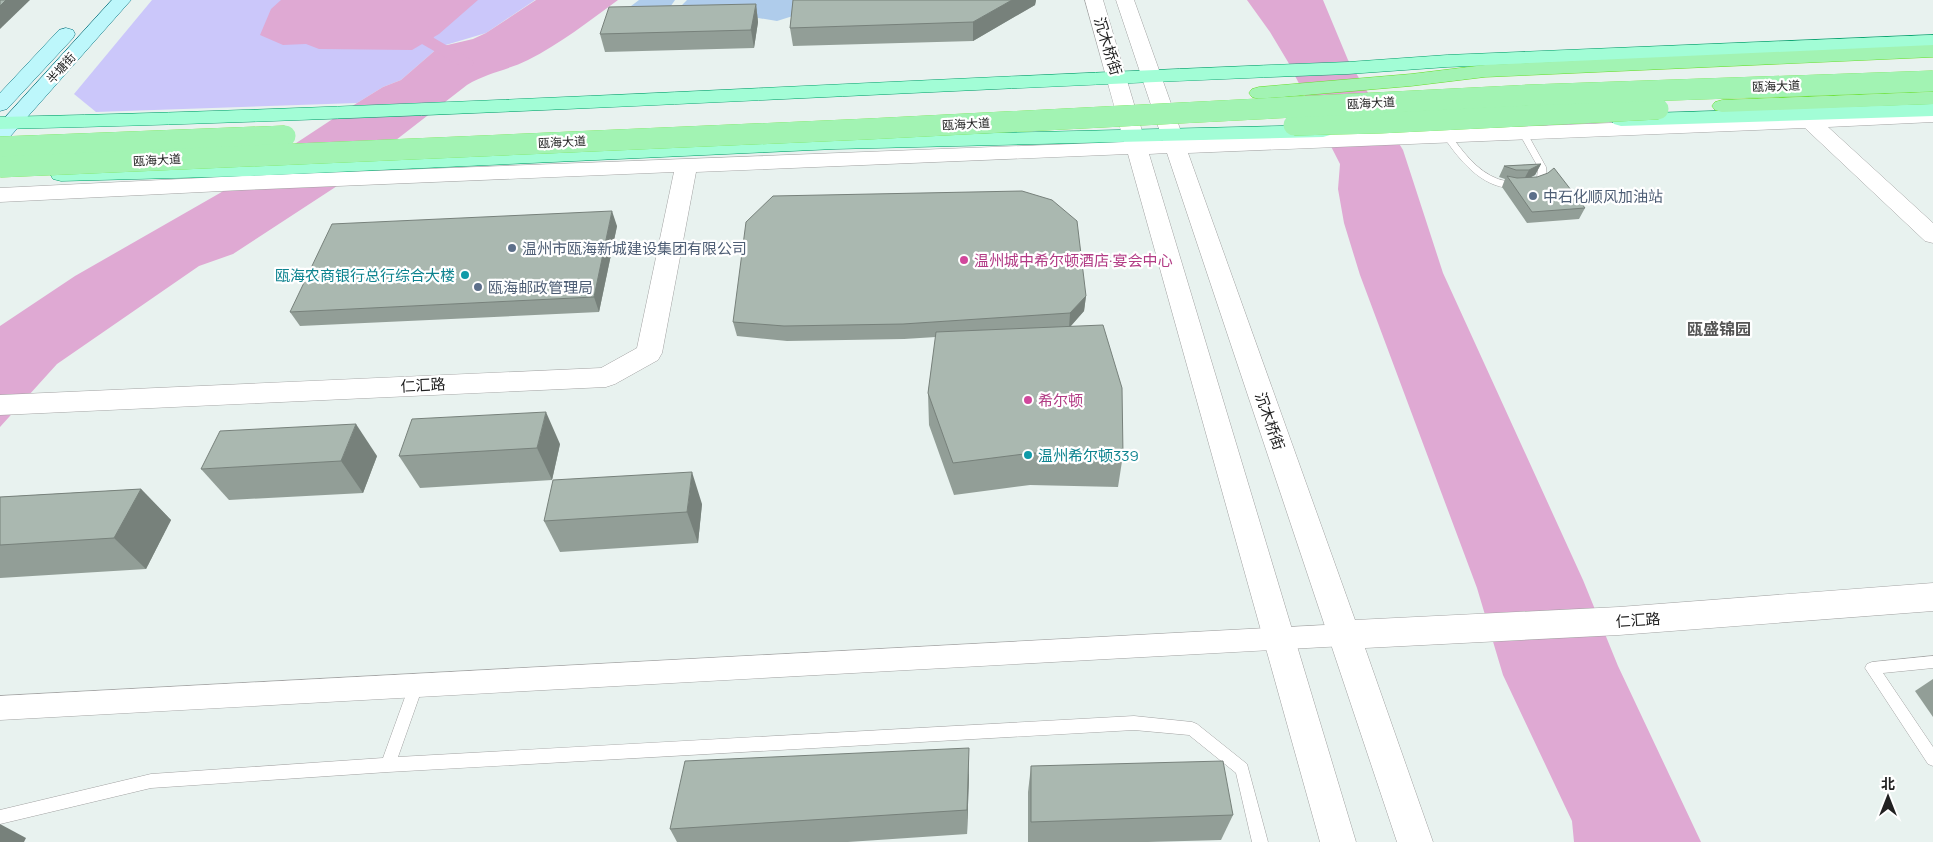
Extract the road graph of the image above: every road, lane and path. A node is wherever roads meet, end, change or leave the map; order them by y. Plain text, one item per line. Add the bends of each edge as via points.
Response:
1 (122, 0) edge
2 (1094, 0) edge
3 (1125, 0) edge
4 (78, 21) dead end
5 (1933, 41) edge
6 (1933, 51) edge
7 (1933, 68) edge
8 (1151, 76) junction
9 (1118, 78) junction
10 (1933, 81) edge
11 (1259, 93) junction
12 (1933, 98) edge
13 (1933, 110) edge
14 (1933, 116) edge
15 (1809, 120) junction
16 (2, 125) edge
17 (868, 129) junction
18 (1523, 133) junction
19 (1447, 136) junction
20 (1311, 137) junction
21 (151, 140) junction
22 (1173, 141) junction
23 (1137, 142) junction
24 (836, 143) junction
25 (0, 147) edge
26 (766, 162) junction
27 (686, 166) junction
28 (0, 167) edge
29 (0, 176) edge
30 (246, 176) junction
31 (0, 196) edge
32 (1933, 236) edge
33 (11, 405) edge
34 (1933, 597) edge
35 (1344, 635) junction
36 (1280, 638) junction
37 (1933, 662) edge
38 (416, 686) junction
39 (0, 708) edge
40 (1933, 759) edge
41 (388, 765) junction
42 (0, 817) edge
43 (1260, 842) edge
44 (1338, 842) edge
45 (1414, 842) edge

1 - 16 main road, 半塘街
2 - 9 street, 沉木桥街
3 - 8 street, 沉木桥街
4 - 16 main road, 半塘街
5 - 8 main road
6 - 11 highway via 1485,71
7 - 11 highway, 瓯海大道 via 1512,87
8 - 9 main road
8 - 22 street, 沉木桥街
9 - 16 main road via 260,117
9 - 23 street, 沉木桥街
10 - 17 highway, 瓯海大道, bridge via 1530,95
11 - 21 highway, 瓯海大道, bridge via 521,128
12 - 17 highway, bridge via 1300,125
13 - 20 main road, 瓯海大道 via 1377,129
14 - 15 street
15 - 18 street
15 - 32 street
16 - 21 highway, bridge
17 - 28 highway, 瓯海大道, bridge
18 - 19 street
18 - 19 lane via 1542,167 1542,179 1535,184 1512,185 1491,181 1464,160
19 - 20 street
20 - 22 street
21 - 25 highway, 瓯海大道, bridge
22 - 23 street
22 - 35 street, 沉木桥街
23 - 24 main road, 瓯海大道
23 - 26 street
23 - 36 street, 沉木桥街
24 - 26 street
24 - 30 main road, 瓯海大道 via 368,164
26 - 27 street
27 - 30 street via 345,179
27 - 33 street, 仁汇路 via 649,353 606,377
29 - 30 main road, 瓯海大道
30 - 31 street
34 - 35 street, 仁汇路 via 1619,621
35 - 36 street
35 - 45 street, 沉木桥街
36 - 38 street
36 - 44 street, 沉木桥街
37 - 40 lane via 1872,668
38 - 39 street
38 - 41 lane
41 - 42 lane via 151,781
41 - 43 lane via 1134,723 1192,730 1242,769

